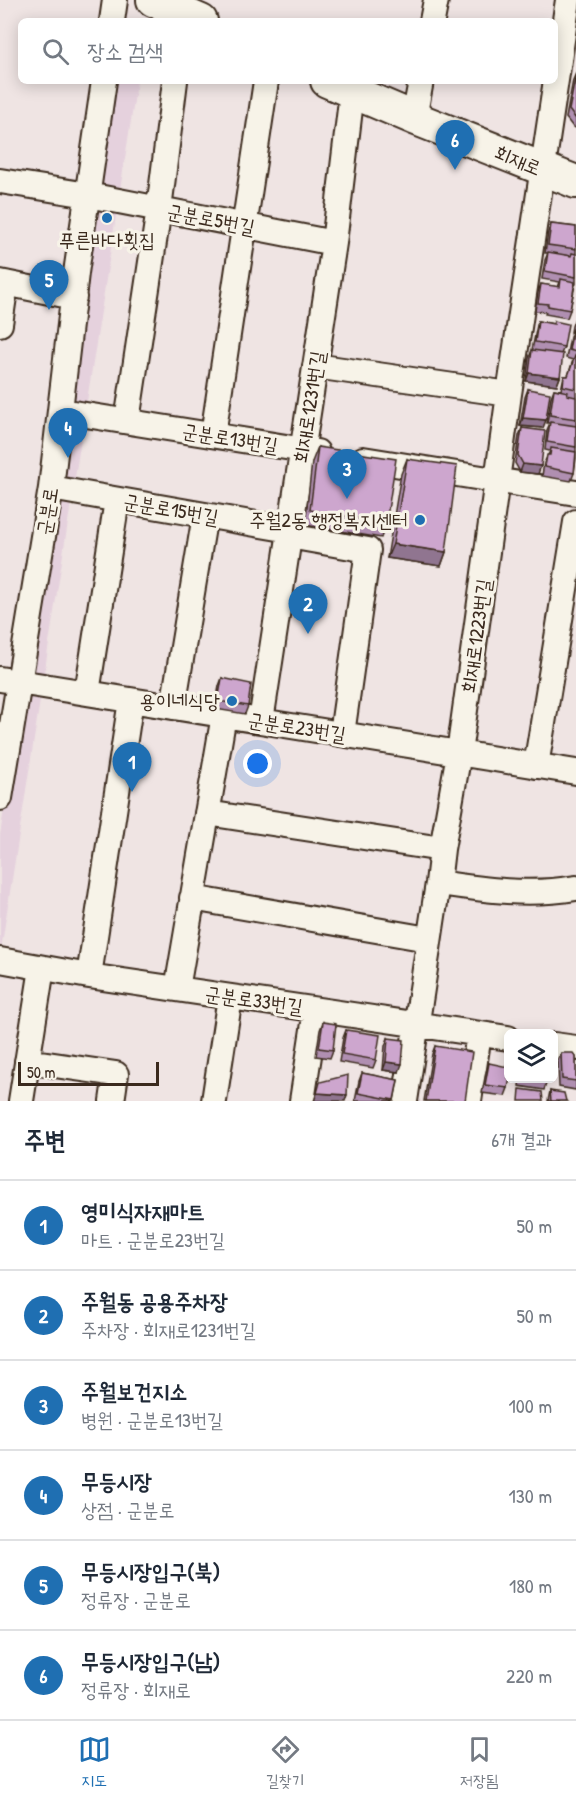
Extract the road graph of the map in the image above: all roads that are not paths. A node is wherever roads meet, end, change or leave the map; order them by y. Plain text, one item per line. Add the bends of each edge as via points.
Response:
1 (115, 0) edge
2 (153, 0) edge
3 (436, 0) edge
4 (568, 0) edge
5 (112, 18) edge
6 (190, 18) edge
7 (433, 18) edge
8 (558, 68) edge
9 (104, 84) edge
10 (175, 84) edge
11 (266, 84) edge
12 (420, 84) edge
13 (556, 84) edge
14 (340, 87) edge
15 (414, 118) junction
16 (543, 170) junction
17 (0, 181) edge
18 (576, 182) edge
19 (88, 195) junction
20 (159, 209) junction
21 (244, 226) junction
22 (334, 243) junction
23 (3, 282) edge
24 (74, 297) junction
25 (0, 324) edge
26 (315, 366) junction
27 (509, 394) junction
28 (61, 411) junction
29 (127, 421) junction
30 (213, 435) junction
31 (303, 449) junction
32 (498, 480) junction
33 (51, 488) junction
34 (576, 493) edge
35 (117, 500) junction
36 (205, 515) junction
37 (576, 522) edge
38 (290, 533) junction
39 (9, 680) edge
40 (87, 693) junction
41 (131, 700) junction
42 (173, 707) junction
43 (224, 715) junction
44 (261, 721) junction
45 (342, 734) junction
46 (459, 753) junction
47 (536, 766) junction
48 (576, 772) edge
49 (0, 798) edge
50 (207, 813) junction
51 (442, 849) junction
52 (438, 883) junction
53 (576, 888) edge
54 (192, 898) junction
55 (429, 939) junction
56 (0, 960) edge
57 (42, 968) junction
58 (89, 976) junction
59 (177, 989) junction
60 (230, 997) junction
61 (316, 1010) junction
62 (417, 1025) junction
63 (479, 1034) junction
64 (504, 1037) edge
65 (558, 1046) edge
66 (576, 1048) edge
67 (27, 1061) junction
68 (21, 1101) edge
69 (112, 1101) edge
70 (214, 1101) edge
71 (302, 1101) edge
72 (405, 1101) edge
73 (469, 1101) edge

1 - 5 street
2 - 6 main road
3 - 7 street
4 - 8 street, 회재로1223번길
9 - 19 street, 군분로
10 - 20 street
11 - 21 street
12 - 15 street
13 - 16 street, 회재로1223번길
14 - 15 main road, 회재로
14 - 22 street, 회재로1231번길
15 - 16 main road, 회재로
16 - 18 main road, 회재로
16 - 27 street, 회재로1223번길
17 - 19 street, 군분로5번길
19 - 20 street, 군분로5번길
19 - 24 street, 군분로
20 - 21 street, 군분로5번길
20 - 29 street
21 - 22 street, 군분로5번길
21 - 30 street
22 - 26 street, 회재로1231번길
23 - 24 street
23 - 25 street
24 - 28 street, 군분로
26 - 27 street
26 - 31 street, 회재로1231번길
27 - 32 street, 회재로1223번길
28 - 29 street, 군분로13번길
28 - 33 street, 군분로
29 - 30 street, 군분로13번길
30 - 31 street, 군분로13번길
31 - 32 street, 군분로13번길
31 - 38 street, 회재로1231번길
32 - 34 street, 군분로13번길
32 - 46 street, 회재로1223번길
33 - 35 street, 군분로15번길
33 - 39 street, 군분로
35 - 36 street, 군분로15번길
35 - 40 street
36 - 38 street, 군분로15번길
36 - 42 street
37 - 47 street
38 - 44 street, 회재로1231번길
38 - 45 street, 군분로15번길 via 368,550
39 - 40 street, 군분로23번길
39 - 49 street, 군분로
40 - 41 street, 군분로23번길
41 - 42 street, 군분로23번길
41 - 58 street
42 - 43 street, 군분로23번길
43 - 44 street, 군분로23번길
43 - 50 street
44 - 45 street, 군분로23번길
45 - 46 street, 군분로23번길
46 - 47 street, 군분로23번길
46 - 51 street, 회재로1223번길
47 - 48 street, 군분로23번길
50 - 51 street
50 - 54 street
51 - 52 street, 회재로1223번길
52 - 53 street via 548,893
52 - 55 street, 회재로1223번길
54 - 55 street
54 - 59 street
55 - 62 street, 회재로1223번길
56 - 57 street, 군분로33번길
57 - 58 street, 군분로33번길
57 - 67 street
58 - 59 street, 군분로33번길
59 - 60 street, 군분로33번길
60 - 61 street, 군분로33번길
60 - 70 street
61 - 62 street, 군분로33번길
61 - 71 street
62 - 63 street, 군분로33번길
62 - 72 street, 회재로1223번길
63 - 64 street, 군분로33번길
63 - 73 street
65 - 66 street
67 - 68 street
67 - 69 street via 116,1074

